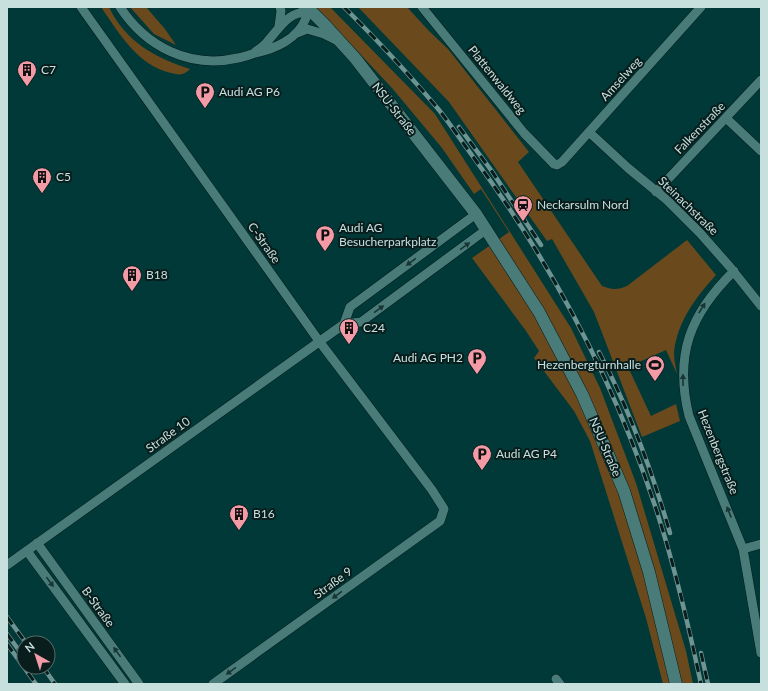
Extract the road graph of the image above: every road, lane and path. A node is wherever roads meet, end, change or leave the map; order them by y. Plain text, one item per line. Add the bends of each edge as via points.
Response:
1 (81, 7) edge
2 (120, 7) edge
3 (280, 7) edge
4 (422, 7) edge
5 (701, 7) edge
6 (305, 9) edge
7 (279, 26) junction
8 (296, 33) junction
9 (340, 42) junction
10 (252, 54) junction
11 (761, 80) edge
12 (726, 118) junction
13 (589, 132) junction
14 (761, 151) edge
15 (557, 165) joint
16 (656, 192) junction
17 (476, 214) junction
18 (487, 229) junction
19 (734, 271) junction
20 (761, 306) edge
21 (344, 324) junction
22 (319, 341) junction
23 (432, 490) joint
24 (37, 543) junction
25 (761, 544) edge
26 (743, 549) junction
27 (27, 551) junction
28 (7, 565) edge
29 (761, 653) edge
30 (125, 684) edge
31 (140, 684) edge
32 (213, 684) edge
33 (676, 684) edge

1 - 22 street, C-Straße
2 - 10 street via 147,38 172,52 189,58 208,60 238,58
3 - 7 street
4 - 15 street, Plattenwaldweg via 524,133
5 - 13 street, Amselweg
6 - 7 street
6 - 8 street via 304,24
6 - 9 main road, NSU-Straße via 317,16
7 - 10 street via 266,43
8 - 9 street via 307,29
8 - 10 street via 272,49
9 - 17 main road, NSU-Straße
11 - 12 street, Falkenstraße
12 - 14 street
12 - 16 street, Falkenstraße
13 - 15 street, Amselweg
13 - 16 street, Steinachstraße
16 - 19 street, Steinachstraße via 700,233
17 - 18 main road, NSU-Straße
17 -> 21 street via 350,307
21 -> 18 street via 361,322
18 - 33 main road, NSU-Straße via 538,312 582,394 624,491 639,537
19 - 20 street, Steinachstraße
26 -> 19 street, Hezenbergstraße via 689,416 683,383 685,357 696,320 710,297
21 - 22 street, Straße 10
22 - 23 street, C-Straße
22 - 24 street, Straße 10
23 -> 32 street, Straße 9 via 444,509 440,521
24 - 27 street, Straße 10
31 -> 24 street, B-Straße
25 - 26 street
26 - 29 street, Hezenbergstraße
27 - 28 street, Straße 10
27 -> 30 street, B-Straße

